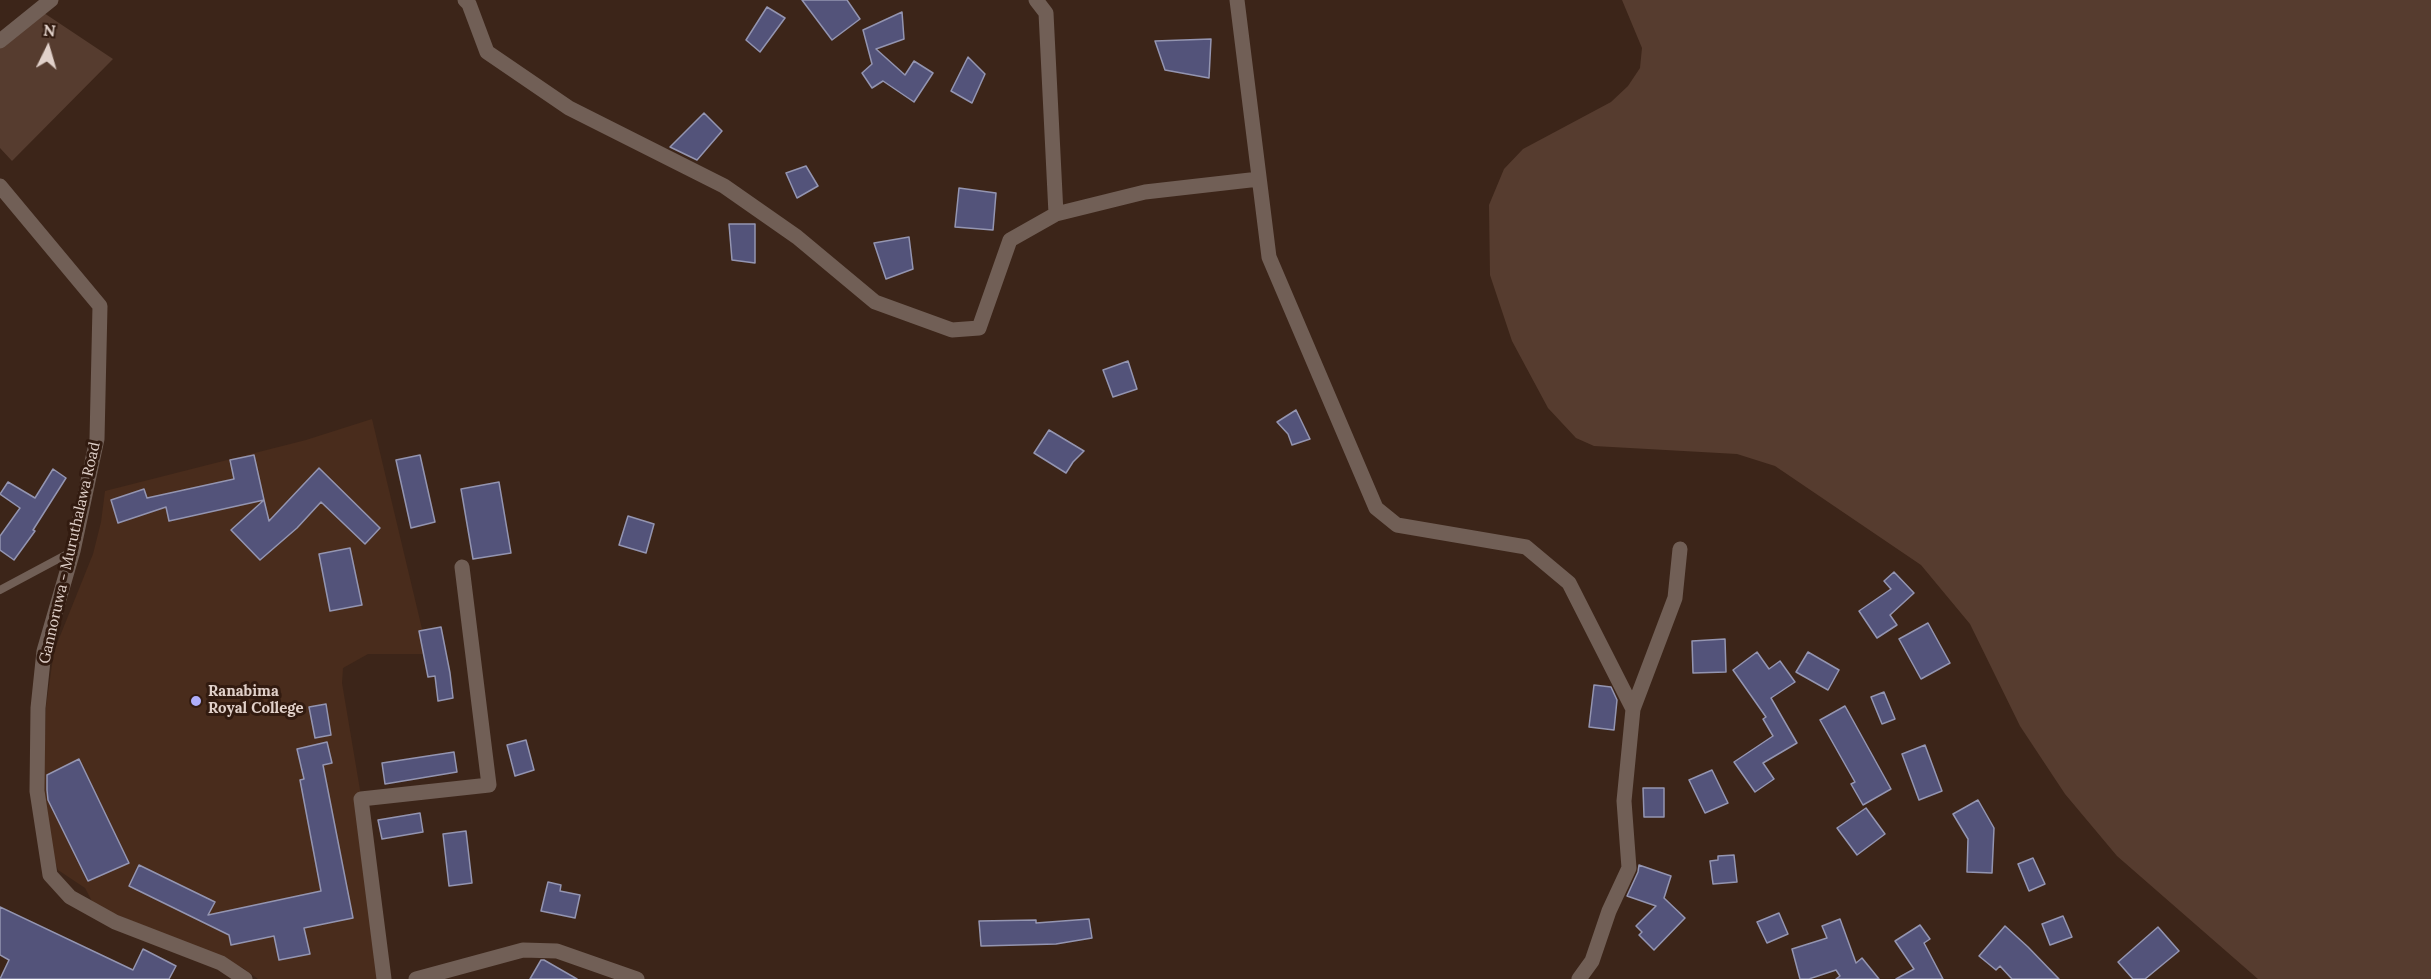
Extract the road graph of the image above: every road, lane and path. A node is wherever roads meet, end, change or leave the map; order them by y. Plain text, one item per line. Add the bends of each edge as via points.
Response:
1 (51, 0) edge
2 (465, 0) edge
3 (1036, 0) edge
4 (1237, 0) edge
5 (0, 41) edge
6 (1259, 179) junction
7 (0, 186) edge
8 (1056, 214) junction
9 (1680, 549) dead end
10 (72, 551) junction
11 (462, 567) dead end
12 (0, 590) edge
13 (1633, 709) junction
14 (441, 972) junction
15 (245, 979) edge
16 (384, 979) edge
17 (416, 979) edge
18 (456, 979) edge
19 (637, 979) edge
20 (1579, 979) edge

1 - 5 street
2 - 8 street via 487,52 569,108 724,186 797,237 875,302 952,330 979,328 1010,240
3 - 8 street via 1046,13
4 - 6 street
6 - 8 street via 1145,192
6 - 13 street via 1269,257 1376,508 1397,525 1526,547 1569,583
7 - 10 street, Gannoruwa - Muruthalawa Road via 100,306 97,440
9 - 13 street via 1675,598
10 - 12 lane
10 - 15 street, Gannoruwa - Muruthalawa Road via 45,651 38,708 37,791 50,875 70,897 115,922 221,963
11 - 16 street via 489,785 361,799
13 - 20 street via 1624,801 1629,868 1592,961
14 - 17 street
14 - 18 lane
14 - 19 street via 524,950 556,951

